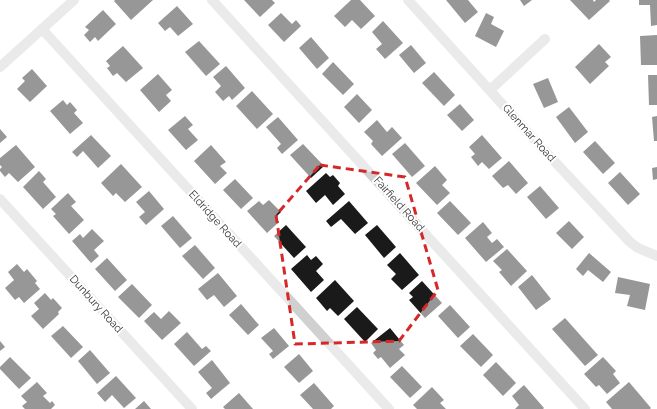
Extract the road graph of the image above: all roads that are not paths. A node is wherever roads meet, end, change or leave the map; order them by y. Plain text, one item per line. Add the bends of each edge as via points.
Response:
1 (74, 0) edge
2 (212, 0) edge
3 (408, 0) edge
4 (42, 29) junction
5 (545, 39) dead end
6 (0, 67) edge
7 (490, 90) junction
8 (0, 199) edge
9 (657, 256) edge
10 (192, 409) edge
11 (389, 409) edge
12 (585, 409) edge

1 - 4 street
2 - 12 street, Fairfield Road
3 - 7 street, Glenmar Road
4 - 6 street
4 - 11 street, Eldridge Road
5 - 7 street
7 - 9 street, Glenmar Road via 630,242
8 - 10 street, Dunbury Road

